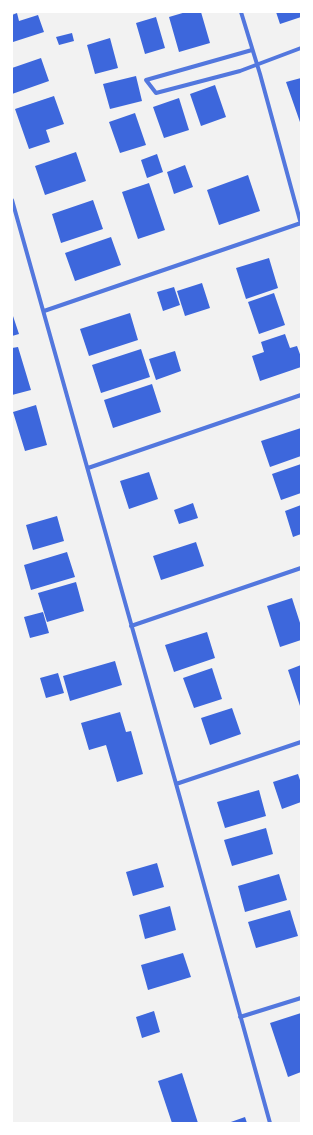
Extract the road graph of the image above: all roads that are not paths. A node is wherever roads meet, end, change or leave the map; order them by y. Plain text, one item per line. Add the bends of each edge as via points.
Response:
1 (241, 12) edge
2 (301, 48) edge
3 (252, 50) junction
4 (256, 64) junction
5 (12, 200) edge
6 (301, 223) edge
7 (44, 311) junction
8 (301, 395) edge
9 (88, 468) junction
10 (301, 568) edge
11 (132, 626) junction
12 (301, 742) edge
13 (176, 784) junction
14 (301, 998) edge
15 (240, 1017) junction
16 (270, 1123) edge

1 - 3 street
2 - 4 street
3 - 4 street
3 - 4 street via 146,80 156,93 240,71
4 - 6 street
5 - 7 street
6 - 7 street
7 - 9 street
8 - 9 street
9 - 11 street
10 - 11 street
11 - 13 street
12 - 13 street
13 - 15 street
14 - 15 street
15 - 16 street

